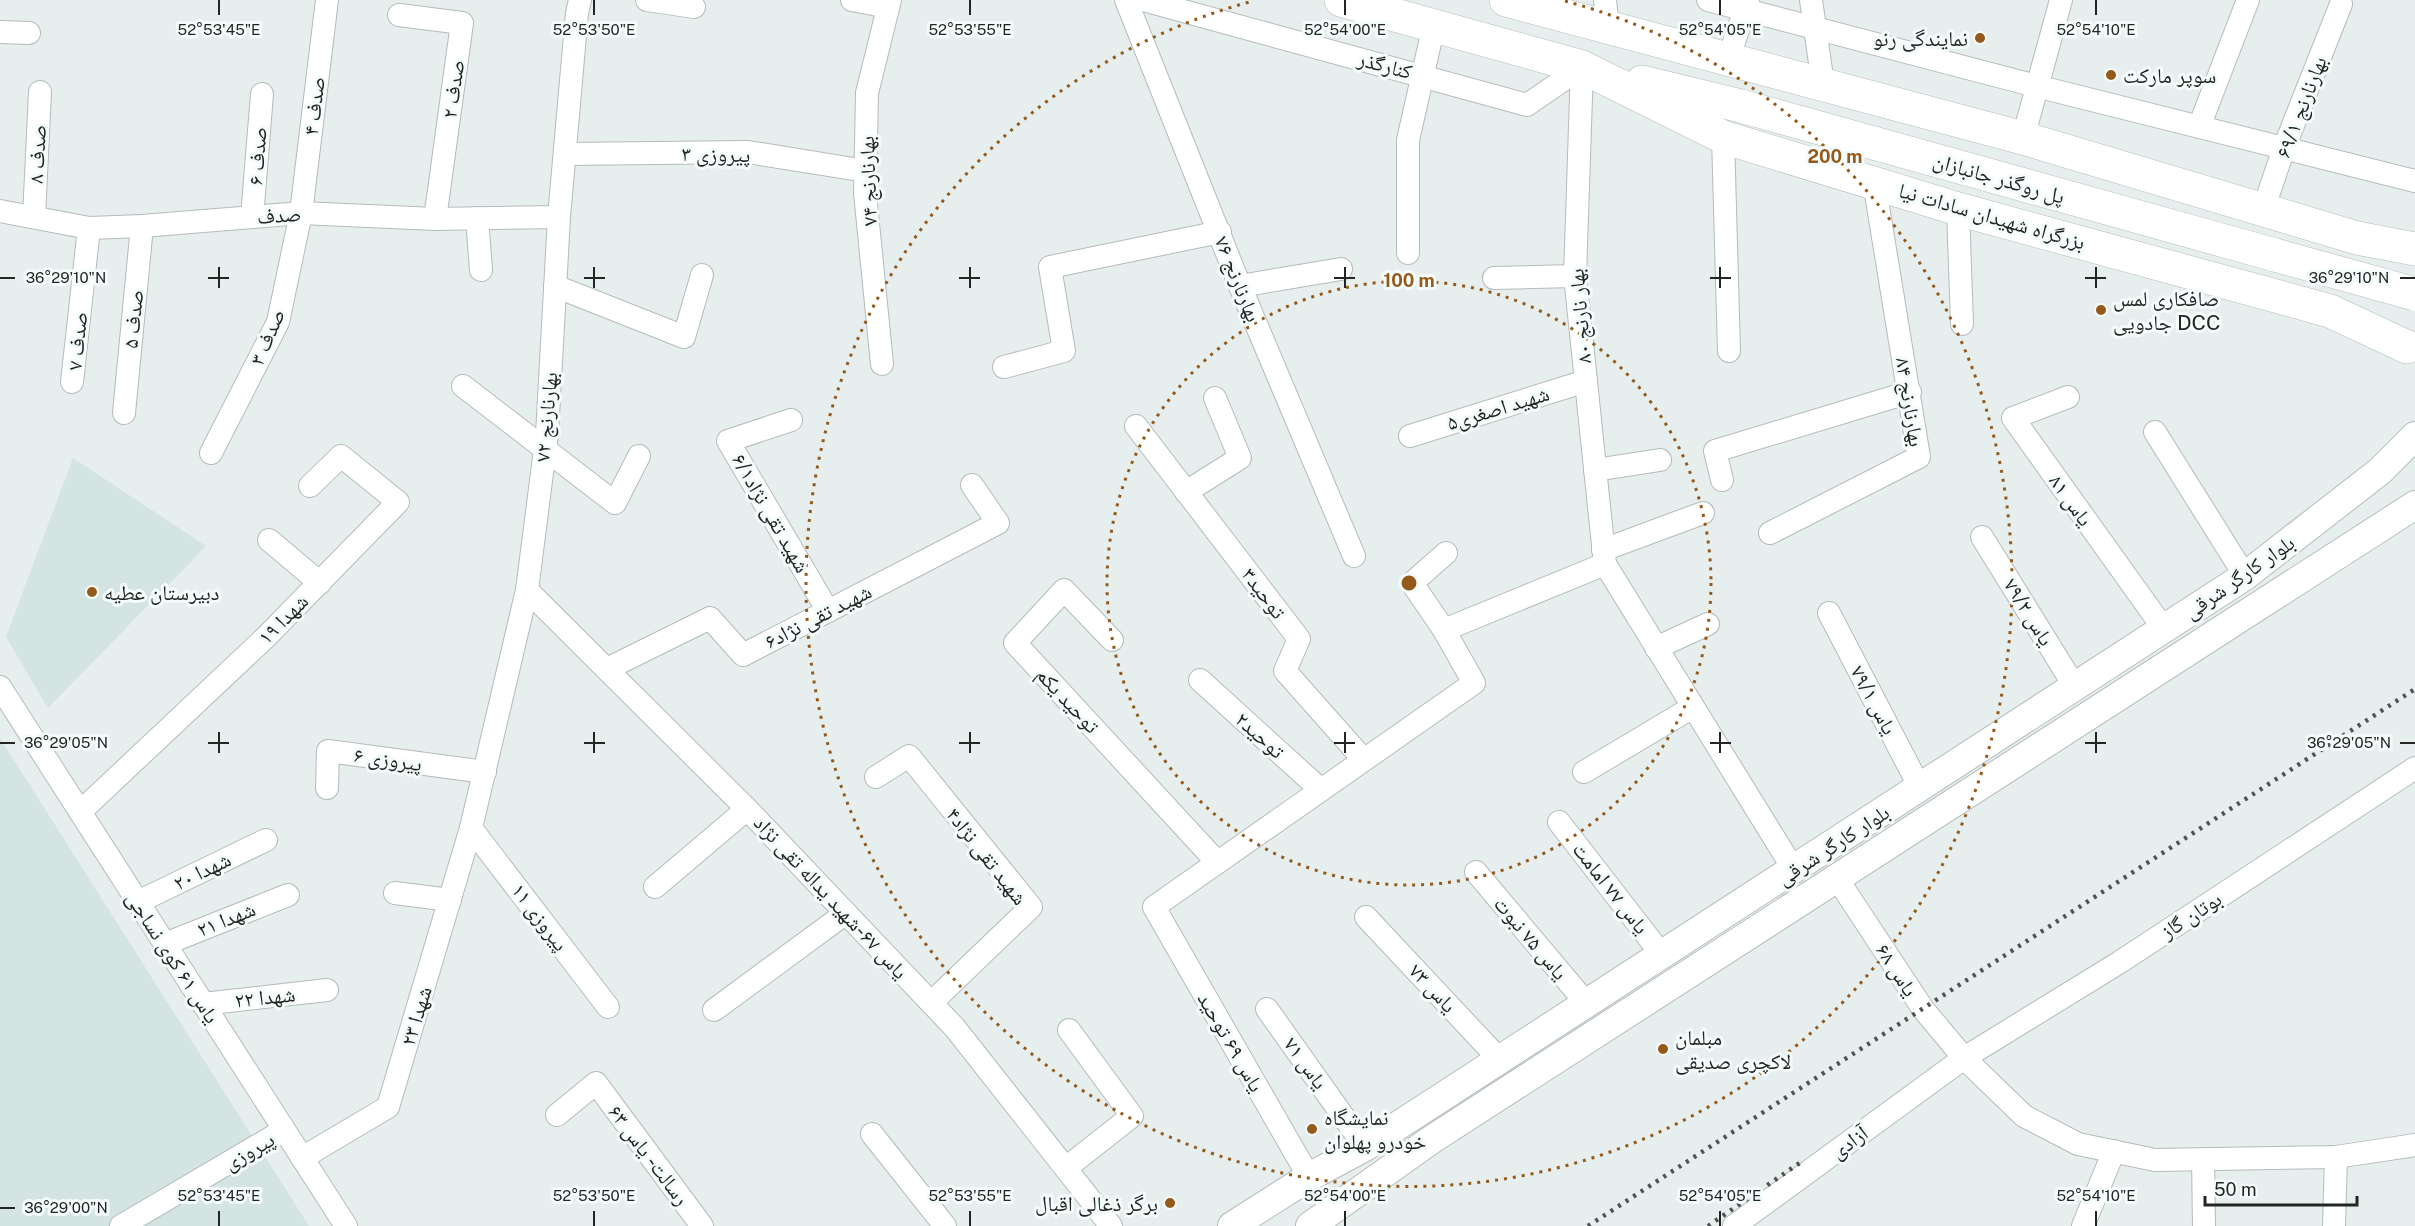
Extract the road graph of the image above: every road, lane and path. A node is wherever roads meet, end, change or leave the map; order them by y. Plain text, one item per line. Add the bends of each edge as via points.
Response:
1 (327, 0) edge
2 (580, 0) edge
3 (647, 0) edge
4 (852, 0) edge
5 (1126, 0) edge
6 (1143, 0) edge
7 (1341, 0) edge
8 (1506, 0) edge
9 (1811, 0) edge
10 (2061, 0) edge
11 (2248, 0) edge
12 (889, 3) edge
13 (1731, 3) edge
14 (2341, 4) dead end
15 (694, 7) dead end
16 (1607, 14) edge
17 (399, 15) dead end
18 (1434, 25) junction
19 (1814, 28) junction
20 (0, 32) edge
21 (29, 33) dead end
22 (1728, 60) junction
23 (1582, 68) junction
24 (1422, 75) junction
25 (1823, 84) junction
26 (2036, 86) junction
27 (40, 92) dead end
28 (262, 94) dead end
29 (2199, 127) junction
30 (1723, 137) junction
31 (2022, 138) junction
32 (2284, 148) junction
33 (565, 154) junction
34 (866, 171) junction
35 (2415, 181) edge
36 (1874, 182) junction
37 (1958, 209) junction
38 (2263, 210) junction
39 (0, 211) edge
40 (301, 213) junction
41 (34, 217) junction
42 (252, 217) junction
43 (559, 217) junction
44 (477, 218) junction
45 (435, 219) junction
46 (142, 226) junction
47 (89, 228) junction
48 (1220, 232) junction
49 (2357, 237) junction
50 (2415, 249) edge
51 (1408, 253) dead end
52 (1341, 269) dead end
53 (481, 270) dead end
54 (702, 275) dead end
55 (1575, 276) junction
56 (1494, 278) dead end
57 (555, 286) junction
58 (1240, 286) junction
59 (2415, 294) edge
60 (2330, 311) junction
61 (1962, 324) dead end
62 (1729, 351) dead end
63 (2411, 354) edge
64 (882, 364) dead end
65 (1004, 367) dead end
66 (1586, 381) junction
67 (72, 382) dead end
68 (463, 386) dead end
69 (1910, 392) junction
70 (2068, 397) dead end
71 (1215, 398) dead end
72 (124, 413) dead end
73 (2415, 413) edge
74 (791, 420) dead end
75 (1136, 426) dead end
76 (2155, 432) dead end
77 (1410, 436) dead end
78 (2415, 436) edge
79 (2415, 450) edge
80 (544, 451) junction
81 (211, 453) dead end
82 (639, 456) dead end
83 (1660, 460) dead end
84 (1595, 470) junction
85 (2380, 471) junction
86 (1722, 480) dead end
87 (972, 484) dead end
88 (310, 486) dead end
89 (1186, 492) junction
90 (2415, 505) edge
91 (1703, 513) dead end
92 (1770, 533) dead end
93 (1982, 537) dead end
94 (269, 540) dead end
95 (1446, 554) dead end
96 (1354, 556) dead end
97 (1604, 557) junction
98 (2245, 576) junction
99 (320, 583) junction
100 (527, 590) junction
101 (828, 611) junction
102 (1829, 613) dead end
103 (1708, 624) dead end
104 (2164, 629) junction
105 (1444, 630) junction
106 (1113, 640) dead end
107 (1656, 648) junction
108 (607, 669) junction
109 (1200, 680) dead end
110 (0, 687) edge
111 (2076, 687) junction
112 (1693, 707) junction
113 (1364, 760) junction
114 (2415, 768) edge
115 (485, 772) junction
116 (1584, 772) dead end
117 (876, 777) dead end
118 (327, 788) dead end
119 (1920, 788) junction
120 (1321, 790) junction
121 (747, 809) junction
122 (80, 812) junction
123 (1559, 822) dead end
124 (471, 828) junction
125 (266, 840) dead end
126 (1217, 862) junction
127 (1794, 870) junction
128 (1476, 872) dead end
129 (1836, 878) junction
130 (655, 887) dead end
131 (395, 893) dead end
132 (288, 895) dead end
133 (450, 900) junction
134 (138, 902) junction
135 (846, 913) junction
136 (1366, 917) dead end
137 (165, 944) junction
138 (1662, 955) junction
139 (327, 990) dead end
140 (931, 1003) junction
141 (203, 1004) junction
142 (1587, 1004) junction
143 (608, 1007) dead end
144 (1267, 1009) dead end
145 (714, 1010) dead end
146 (1069, 1030) dead end
147 (1964, 1058) junction
148 (1500, 1060) junction
149 (557, 1115) dead end
150 (284, 1130) junction
151 (872, 1134) dead end
152 (2415, 1145) edge
153 (1365, 1147) junction
154 (2114, 1151) junction
155 (2336, 1157) junction
156 (302, 1158) junction
157 (2203, 1159) junction
158 (1066, 1168) junction
159 (1309, 1177) junction
160 (121, 1226) edge
161 (345, 1226) edge
162 (702, 1226) edge
163 (945, 1226) edge
164 (1111, 1226) edge
165 (1232, 1226) edge
166 (1310, 1226) edge
167 (1734, 1226) edge
168 (2083, 1226) edge
169 (2204, 1226) edge
170 (2334, 1226) edge

1 - 40 street, صدف ۴
2 - 33 street, بهارنارنج ۷۲
3 - 15 street
4 - 12 street
5 - 48 street, بهارنارنج ۷۶
6 - 24 street, کنارگذر
7 - 18 highway, بزرگراه شهیدان سادات نیا
8 - 16 highway
9 - 19 street
10 - 26 street
11 - 29 street
12 - 34 street, بهارنارنج ۷۴ via 867,93
13 - 19 street
13 - 22 street
14 - 32 street, بهارنارنج ۶۹/۱
16 - 22 highway
17 - 45 street, صدف ۲ via 462,23
18 - 23 highway, بزرگراه شهیدان سادات نیا
18 - 24 street
19 - 25 street
19 - 26 street
20 - 21 street
22 - 25 highway
23 - 24 street, کنارگذر via 1527,105
23 - 30 highway, بزرگراه شهیدان سادات نیا
23 - 55 street, بهار نارنج ۸۰
23 - 59 highway, پل روگذر جانبازان, bridge via 1741,106
24 - 51 street via 1408,140
25 - 31 highway
26 - 29 street
26 - 31 street
27 - 41 street, صدف ۸
28 - 42 street, صدف ۶
29 - 32 street
30 - 36 highway, بزرگراه شهیدان سادات نیا
30 - 62 street
31 - 38 highway
32 - 35 street
32 - 38 street, بهارنارنج ۶۹/۱
33 - 34 street, پیروزی ۳ via 748,152
33 - 43 street, بهارنارنج ۷۲
34 - 64 street, بهارنارنج ۷۴
36 - 37 highway, بزرگراه شهیدان سادات نیا
36 - 69 street, بهارنارنج ۸۴
37 - 60 highway, بزرگراه شهیدان سادات نیا
37 - 61 street
38 - 49 highway
39 - 41 street, صدف
40 - 42 street, صدف
40 - 45 street, صدف
40 - 81 street, صدف ۳ via 278,322
41 - 47 street, صدف
42 - 46 street, صدف
43 - 44 street, صدف
43 - 57 street, بهارنارنج ۷۲
44 - 45 street, صدف
44 - 53 street
46 - 47 street, صدف
46 - 72 street, صدف ۵
47 - 67 street, صدف ۷
48 - 58 street, بهارنارنج ۷۶
48 - 65 street via 1050,267 1064,351
49 - 50 highway
49 - 60 highway via 2362,282 2354,296
52 - 58 street
54 - 57 street via 684,337
55 - 56 street
55 - 66 street, بهار نارنج ۸۰
57 - 80 street, بهارنارنج ۷۲
58 - 96 street, بهارنارنج ۷۶
60 - 63 highway, بزرگراه شهیدان سادات نیا
66 - 77 street, شهید اصغری۵
66 - 84 street, بهار نارنج ۸۰
68 - 80 street
69 - 86 street via 1715,451
69 - 92 street, بهارنارنج ۸۴ via 1919,457
70 - 104 street, یاس ۸۱ via 2013,418
71 - 89 street via 1239,458
73 - 85 main road
74 - 101 street, شهید تقی نژاد۶/۱ via 728,441
75 - 89 street, توحید۳
76 - 98 street
78 - 85 main road, بلوار کارگر شرقی
79 - 85 main road
80 - 82 street via 615,503
80 - 100 street, بهارنارنج ۷۲
83 - 84 street
84 - 97 street, بهار نارنج ۸۰
85 - 98 main road, بلوار کارگر شرقی
87 - 101 street, شهید تقی نژاد۶ via 998,523
88 - 99 street, شهدا ۱۹ via 340,456 398,502
89 - 113 street, توحید۳ via 1299,639 1285,671
90 - 129 main road, بلوار کارگر شرقی
91 - 97 street
93 - 111 street, یاس ۷۹/۲
94 - 99 street
95 - 105 street via 1412,583
97 - 105 street
97 - 107 street
98 - 104 main road, بلوار کارگر شرقی
99 - 122 street, شهدا ۱۹
100 - 108 street, یاس ۶۷-شهید یداله تقی نژاد
100 - 115 street, بهارنارنج ۷۲
101 - 108 street, شهید تقی نژاد۶ via 743,655 710,618
102 - 119 street, یاس ۷۹/۱
103 - 107 street
104 - 111 main road, بلوار کارگر شرقی
105 - 113 street via 1474,683
106 - 126 street, توحید یکم via 1064,590 1015,643
107 - 112 street
108 - 121 street, یاس ۶۷-شهید یداله تقی نژاد
109 - 120 street, توحید۲
110 - 122 street, یاس ۶۱ کوی نساجی
111 - 119 main road, بلوار کارگر شرقی
112 - 116 street
112 - 127 street
113 - 120 street
114 - 147 street, بوتان گاز via 2120,962
115 - 118 street, پیروزی ۶ via 328,751
115 - 124 street, بهارنارنج ۷۲
117 - 140 street, شهید تقی نژاد۴ via 909,756 1031,907
119 - 127 main road, بلوار کارگر شرقی
120 - 126 street
121 - 130 street
121 - 135 street, یاس ۶۷-شهید یداله تقی نژاد
122 - 134 street, یاس ۶۱ کوی نساجی
123 - 138 street, یاس ۷۷ امامت
124 - 133 street, شهدا ۲۳
124 - 143 street, پیروزی ۱۱
125 - 134 street, شهدا ۲۰
126 - 159 street, یاس ۶۹ توحید via 1154,907
127 - 138 main road, بلوار کارگر شرقی
128 - 142 street, یاس ۷۵ نبوت
129 - 147 street, یاس ۶۸ via 1923,1009
129 - 166 main road, بلوار کارگر شرقی via 1431,1140
131 - 133 street
132 - 137 street, شهدا ۲۱
133 - 156 street, شهدا ۲۳ via 388,1107
134 - 137 street, یاس ۶۱ کوی نساجی
135 - 140 street, یاس ۶۷-شهید یداله تقی نژاد
135 - 145 street
136 - 148 street, یاس ۷۳
137 - 141 street, یاس ۶۱ کوی نساجی
138 - 142 main road, بلوار کارگر شرقی
139 - 141 street, شهدا ۲۲
140 - 158 street, یاس ۶۷-شهید یداله تقی نژاد
141 - 150 street, یاس ۶۱ کوی نساجی
142 - 148 main road, بلوار کارگر شرقی
144 - 153 street, یاس ۷۱
146 - 158 street via 1132,1116
147 - 154 street, یاس ۶۸ via 2024,1116 2078,1144
147 - 167 street, آزادی
148 - 153 main road, بلوار کارگر شرقی
149 - 162 street, رسالت - یاس ۶۳ via 596,1083
150 - 156 street, یاس ۶۱ کوی نساجی
150 - 160 street, پیروزی
151 - 163 street
152 - 155 street, یاس ۶۸
153 - 159 main road, بلوار کارگر شرقی
154 - 157 street, یاس ۶۸ via 2155,1160
154 - 168 street
155 - 157 street, یاس ۶۸
155 - 170 street
156 - 161 street, یاس ۶۱ کوی نساجی
157 - 169 street
158 - 164 street, یاس ۶۷-شهید یداله تقی نژاد
159 - 165 main road, بلوار کارگر شرقی

